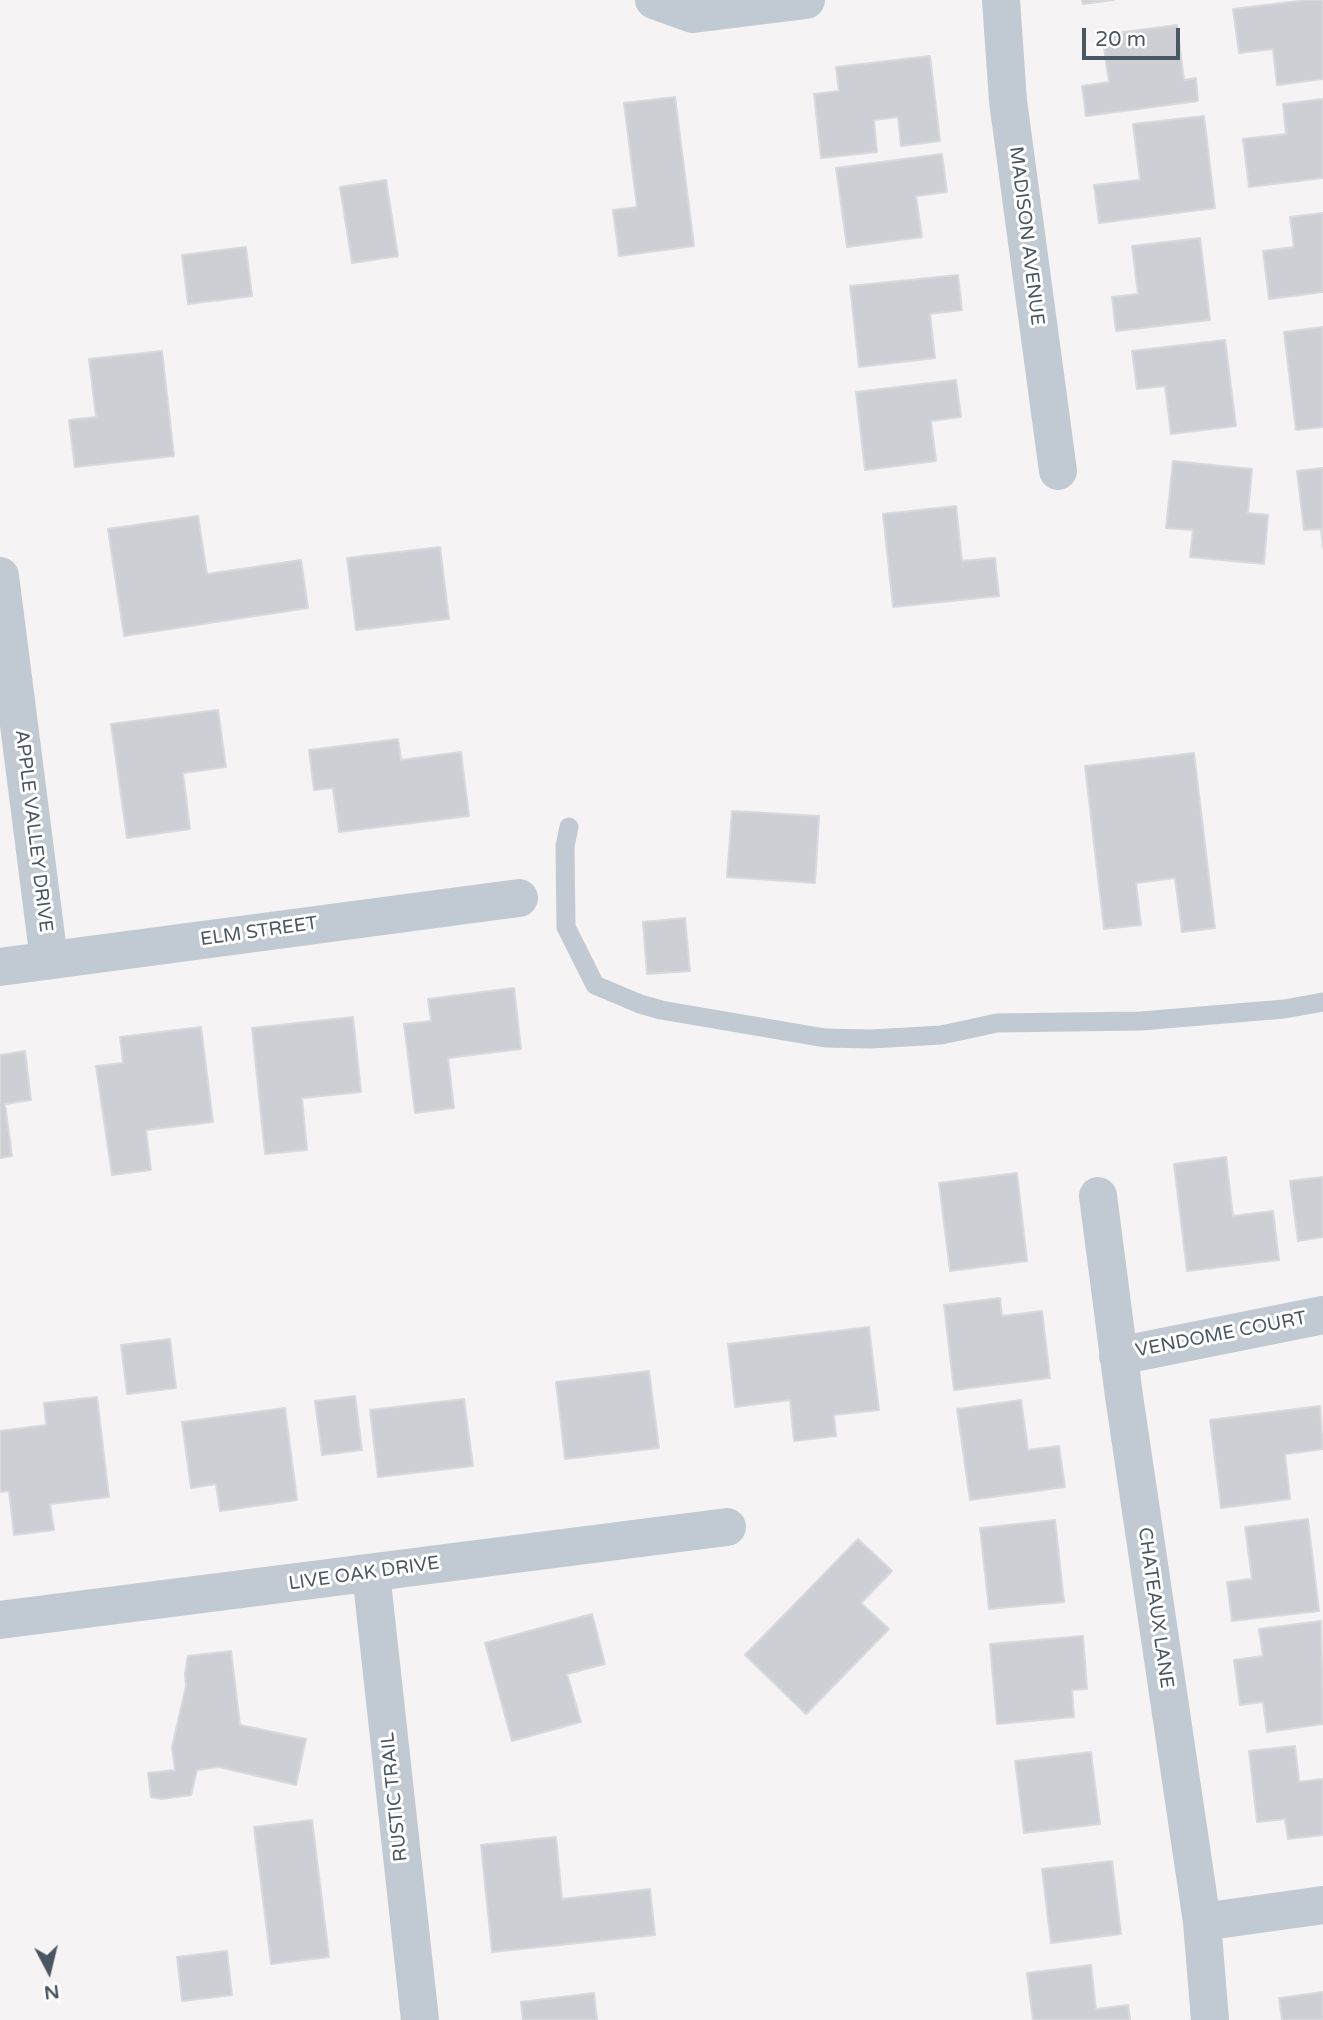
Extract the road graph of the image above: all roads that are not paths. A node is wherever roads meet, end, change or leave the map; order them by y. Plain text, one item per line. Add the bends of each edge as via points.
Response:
1 (654, 0) edge
2 (806, 0) edge
3 (1001, 0) edge
4 (1058, 471) dead end
5 (0, 576) edge
6 (569, 827) dead end
7 (519, 898) dead end
8 (49, 960) junction
9 (0, 967) edge
10 (1323, 1002) edge
11 (1098, 1196) dead end
12 (1323, 1315) edge
13 (1118, 1356) junction
14 (727, 1527) dead end
15 (371, 1573) junction
16 (0, 1620) edge
17 (1323, 1905) edge
18 (1202, 1923) junction
19 (420, 2020) edge
20 (1210, 2020) edge

1 - 2 street via 693,14
3 - 4 street, MADISON AVENUE via 1008,101
5 - 8 street, APPLE VALLEY DRIVE
6 - 10 lane via 566,927 595,985 661,1010 825,1038 871,1039 941,1035 997,1023 1141,1021
7 - 8 street, ELM STREET
8 - 9 street, ELM STREET
11 - 13 street, CHATEAUX LANE
12 - 13 street, VENDOME COURT
13 - 18 street, CHATEAUX LANE
14 - 15 street, LIVE OAK DRIVE
15 - 16 street, LIVE OAK DRIVE
15 - 19 street, RUSTIC TRAIL
17 - 18 street
18 - 20 street, CHATEAUX LANE

